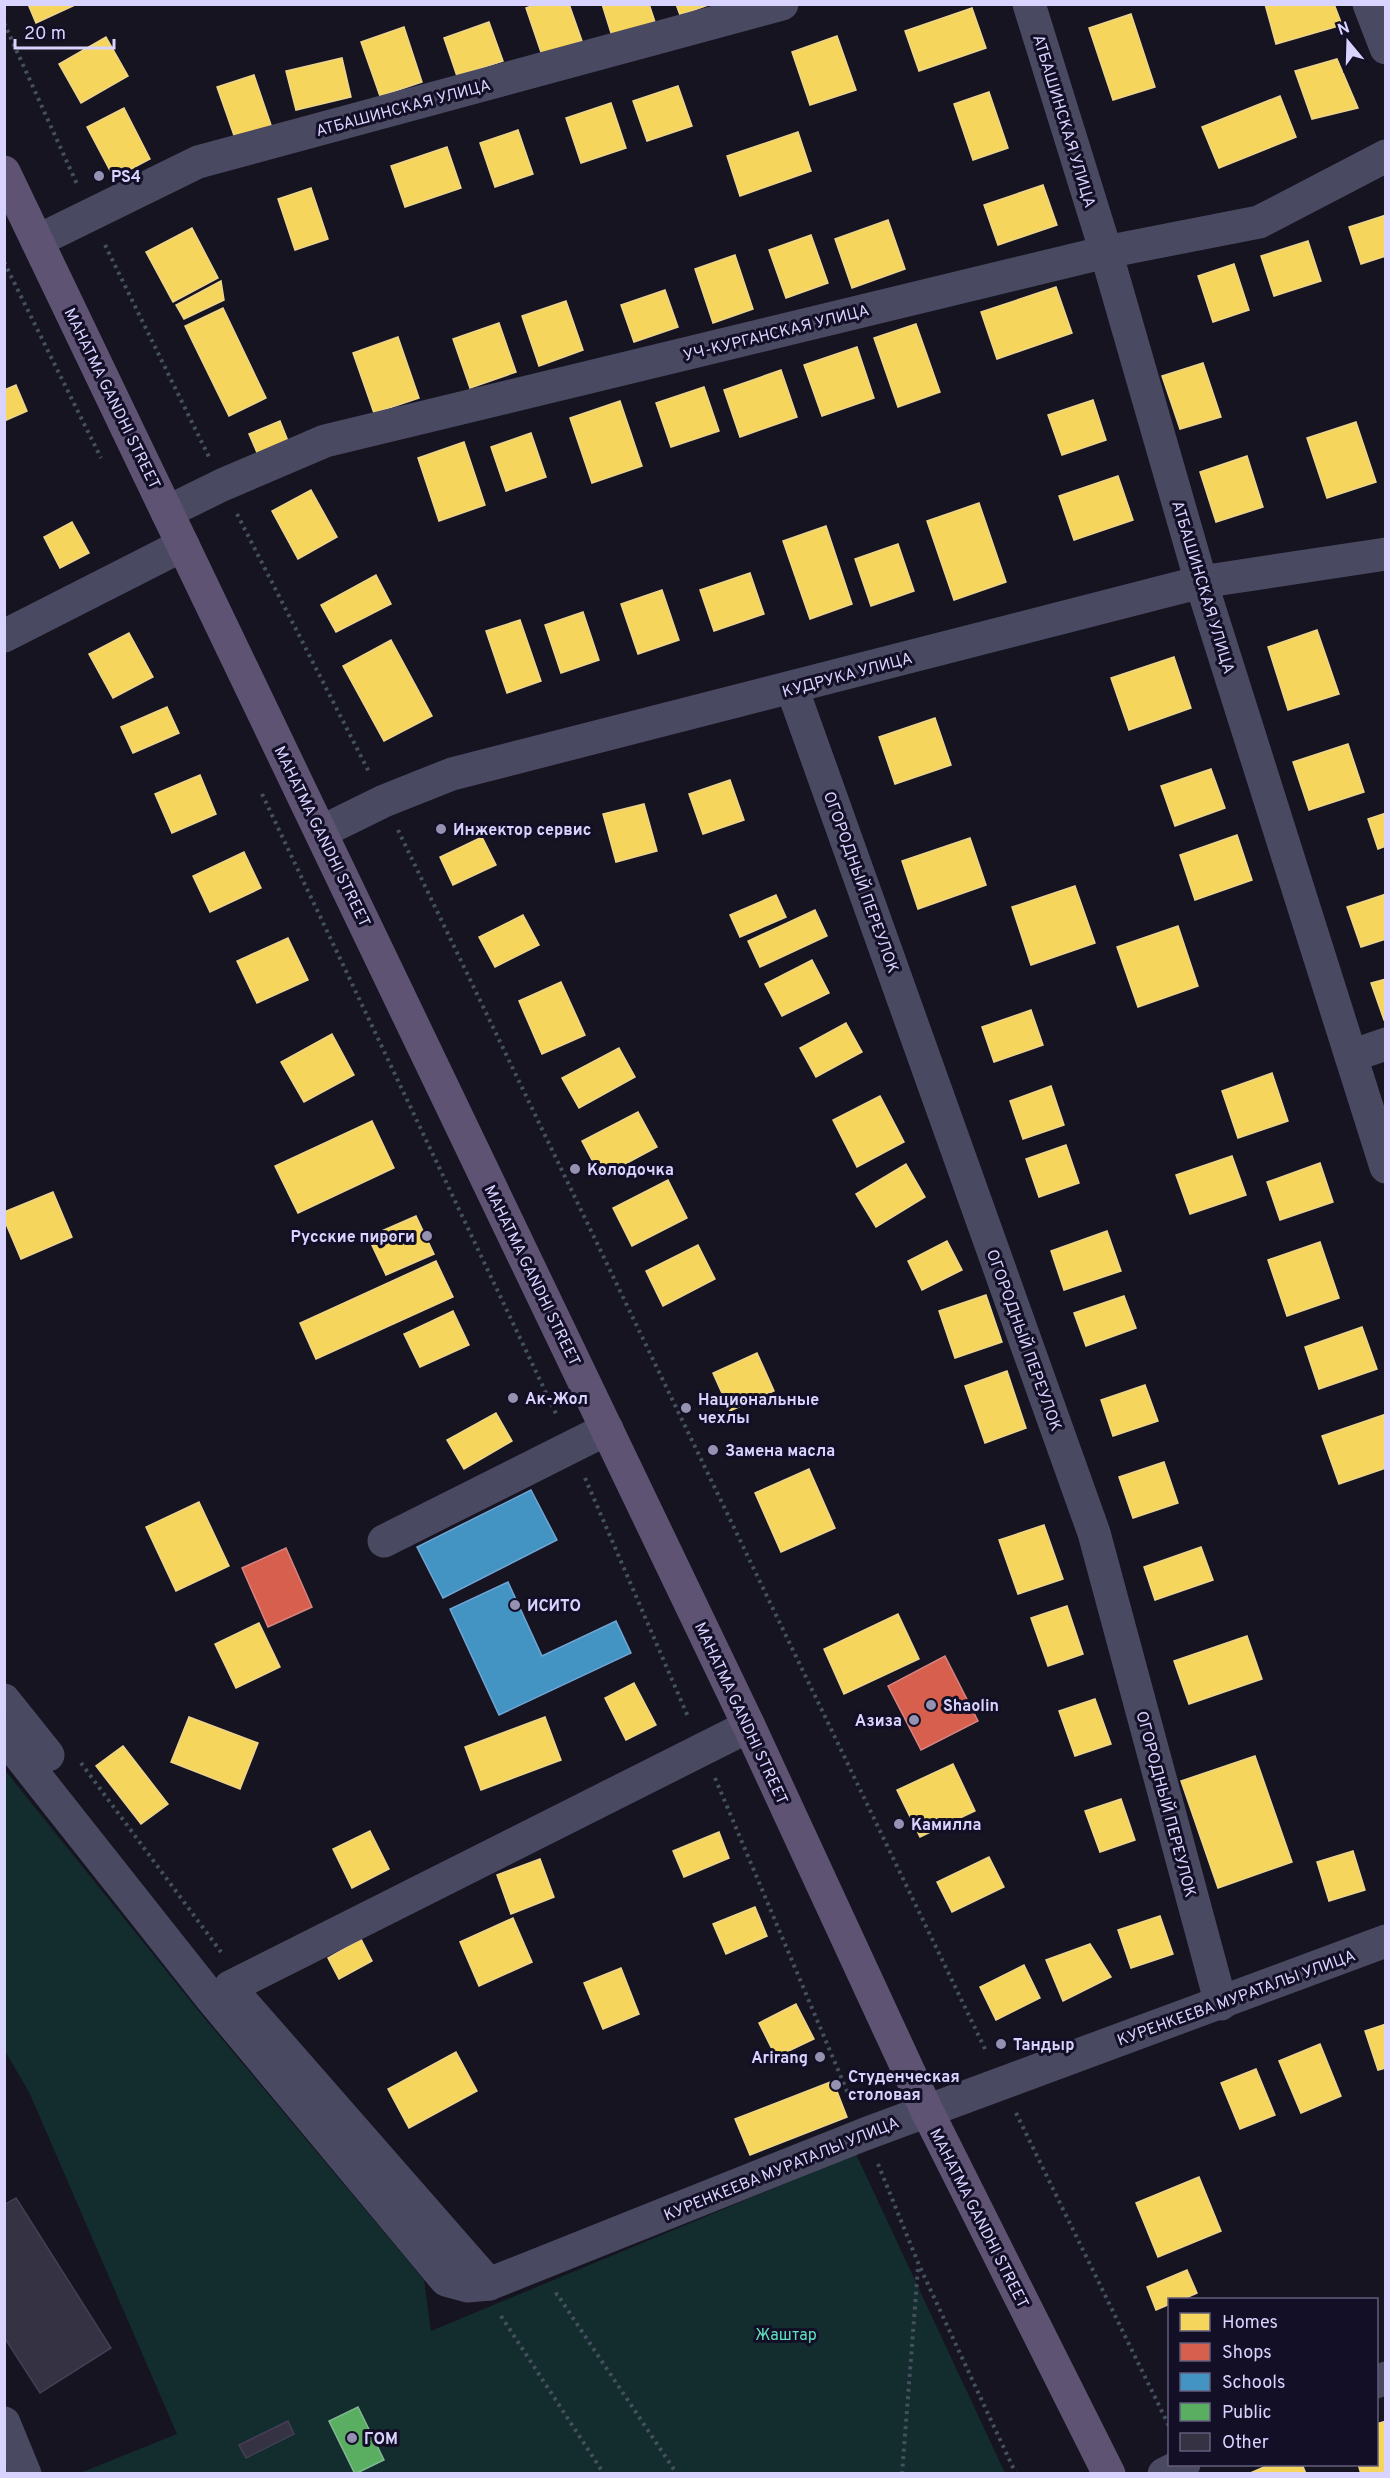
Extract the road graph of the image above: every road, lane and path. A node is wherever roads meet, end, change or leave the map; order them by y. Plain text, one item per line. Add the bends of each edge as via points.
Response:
1 (782, 4) edge
2 (1029, 4) edge
3 (1370, 4) edge
4 (4, 23) edge
5 (1386, 48) edge
6 (1386, 156) edge
7 (4, 172) edge
8 (91, 215) junction
9 (37, 241) junction
10 (1106, 252) junction
11 (4, 262) edge
12 (104, 465) dead end
13 (222, 485) junction
14 (167, 512) junction
15 (183, 545) junction
16 (1386, 554) edge
17 (1201, 582) junction
18 (4, 636) edge
19 (792, 688) junction
20 (259, 788) dead end
21 (384, 801) junction
22 (321, 832) junction
23 (1386, 1044) edge
24 (1351, 1056) junction
25 (1386, 1167) edge
26 (607, 1429) junction
27 (572, 1447) junction
28 (384, 1541) dead end
29 (4, 1700) edge
30 (749, 1726) junction
31 (4, 1736) edge
32 (703, 1750) junction
33 (78, 1760) dead end
34 (1386, 1941) edge
35 (236, 1984) junction
36 (1221, 2004) junction
37 (993, 2064) dead end
38 (1011, 2104) dead end
39 (853, 2105) dead end
40 (927, 2111) junction
41 (874, 2155) dead end
42 (919, 2265) junction
43 (489, 2284) junction
44 (557, 2294) dead end
45 (499, 2317) dead end
46 (4, 2423) edge
47 (1168, 2424) edge
48 (1180, 2466) edge
49 (25, 2474) edge
50 (604, 2474) edge
51 (677, 2474) edge
52 (902, 2474) edge
53 (1016, 2474) edge
54 (1109, 2474) edge
55 (1164, 2474) edge

1 - 8 street, АТБАШИНСКАЯ УЛИЦА via 198,162
2 - 10 street, АТБАШИНСКАЯ УЛИЦА
3 - 5 street
4 - 8 path
6 - 10 street, УЧ-КУРГАНСКАЯ УЛИЦА via 1259,222
7 - 9 main road, MAHATMA GANDHI STREET
8 - 9 street, АТБАШИНСКАЯ УЛИЦА
8 - 13 path
9 - 14 main road, MAHATMA GANDHI STREET
10 - 13 street, УЧ-КУРГАНСКАЯ УЛИЦА via 325,441
10 - 17 street, АТБАШИНСКАЯ УЛИЦА
11 - 12 path
13 - 14 street, УЧ-КУРГАНСКАЯ УЛИЦА
13 - 21 path
14 - 15 main road, MAHATMA GANDHI STREET
15 - 18 street
15 - 22 main road, MAHATMA GANDHI STREET
16 - 17 street, КУДРУКА УЛИЦА
17 - 19 street, КУДРУКА УЛИЦА
17 - 24 street, АТБАШИНСКАЯ УЛИЦА
19 - 21 street, КУДРУКА УЛИЦА via 452,774
19 - 36 street, ОГОРОДНЫЙ ПЕРЕУЛОК via 1094,1533
20 - 27 path
21 - 22 street, КУДРУКА УЛИЦА
21 - 37 path
22 - 26 main road, MAHATMA GANDHI STREET
23 - 24 street
24 - 25 street, АТБАШИНСКАЯ УЛИЦА
26 - 27 street
26 - 30 main road, MAHATMA GANDHI STREET
27 - 28 street
27 - 32 path
29 - 35 street
30 - 32 street
30 - 40 main road, MAHATMA GANDHI STREET
31 - 43 street, КУРЕНКЕЕВА МУРАТАЛЫ УЛИЦА via 212,1999 446,2280 468,2286
32 - 35 street
32 - 39 path
33 - 35 path
34 - 36 street, КУРЕНКЕЕВА МУРАТАЛЫ УЛИЦА
35 - 43 street
36 - 40 street, КУРЕНКЕЕВА МУРАТАЛЫ УЛИЦА
38 - 47 path
40 - 43 street, КУРЕНКЕЕВА МУРАТАЛЫ УЛИЦА
40 - 54 main road, MAHATMA GANDHI STREET
41 - 42 path
42 - 52 path
42 - 53 path
44 - 51 path
45 - 50 path
46 - 49 street
48 - 55 street

